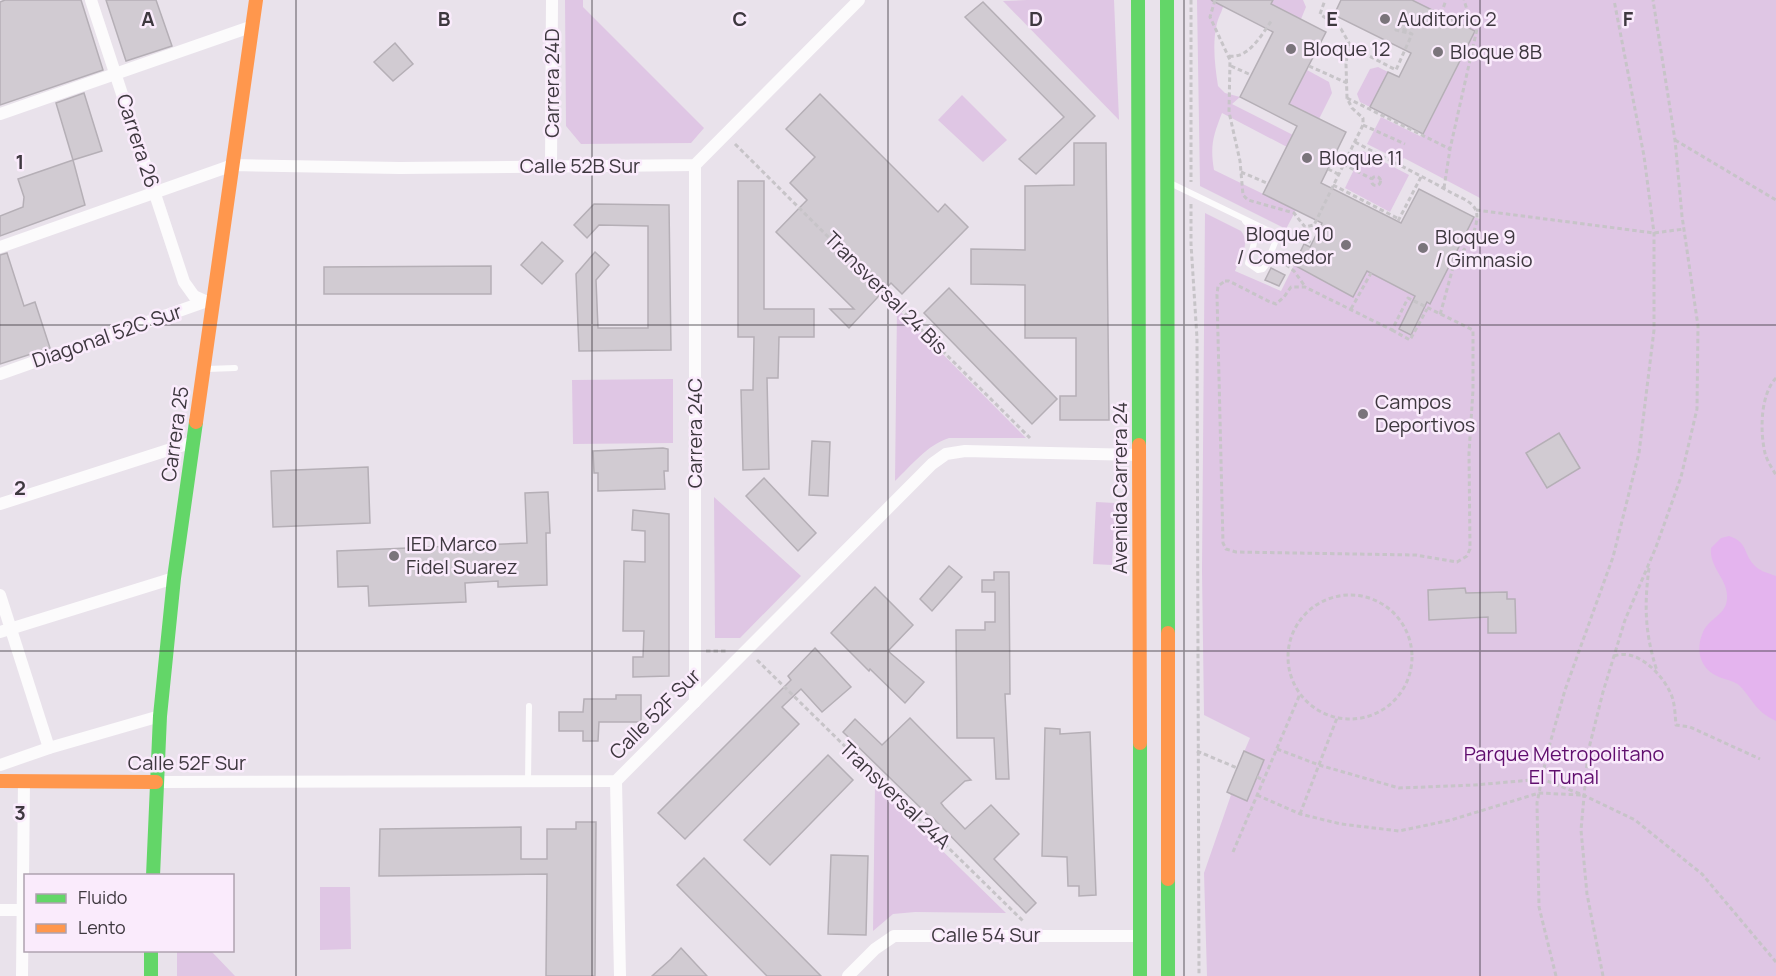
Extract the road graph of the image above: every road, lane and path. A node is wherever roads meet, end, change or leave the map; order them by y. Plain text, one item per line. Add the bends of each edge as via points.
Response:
1 (91, 0) edge
2 (256, 0) edge
3 (552, 0) edge
4 (859, 0) edge
5 (1138, 0) edge
6 (1167, 0) edge
7 (1191, 0) edge
8 (1215, 0) edge
9 (1325, 0) edge
10 (1446, 0) edge
11 (1464, 0) edge
12 (1614, 0) edge
13 (1653, 0) edge
14 (1441, 14) dead end
15 (1272, 20) dead end
16 (253, 26) junction
17 (1412, 34) junction
18 (1350, 46) junction
19 (1229, 56) junction
20 (1230, 66) junction
21 (1309, 66) dead end
22 (1396, 70) junction
23 (1402, 73) dead end
24 (115, 74) junction
25 (1251, 75) dead end
26 (1347, 83) junction
27 (1347, 98) junction
28 (0, 114) edge
29 (1363, 125) junction
30 (726, 134) junction
31 (1675, 140) junction
32 (1355, 142) junction
33 (1405, 144) dead end
34 (1450, 149) junction
35 (233, 165) junction
36 (695, 165) junction
37 (1343, 165) junction
38 (551, 166) junction
39 (1328, 169) dead end
40 (1241, 172) junction
41 (1338, 174) junction
42 (1421, 177) junction
43 (1372, 179) dead end
44 (1167, 182) junction
45 (1269, 184) dead end
46 (1333, 185) junction
47 (1444, 188) junction
48 (155, 193) junction
49 (1191, 193) junction
50 (1776, 200) edge
51 (1476, 210) junction
52 (1240, 217) junction
53 (1684, 229) junction
54 (1654, 233) junction
55 (1278, 235) junction
56 (1300, 237) dead end
57 (1286, 239) joint
58 (1312, 243) dead end
59 (0, 247) edge
60 (1371, 273) dead end
61 (184, 282) junction
62 (1305, 286) junction
63 (209, 300) junction
64 (1351, 309) junction
65 (1426, 309) junction
66 (179, 310) junction
67 (1440, 315) junction
68 (1392, 330) junction
69 (235, 368) dead end
70 (204, 369) junction
71 (0, 374) edge
72 (1776, 378) edge
73 (193, 442) junction
74 (1045, 453) junction
75 (1139, 455) junction
76 (1776, 475) edge
77 (0, 504) edge
78 (1650, 562) junction
79 (174, 578) junction
80 (0, 595) edge
81 (5, 630) edge
82 (695, 651) junction
83 (749, 653) junction
84 (1614, 656) junction
85 (1658, 672) junction
86 (1300, 694) junction
87 (695, 702) junction
88 (529, 706) dead end
89 (160, 716) junction
90 (1337, 718) junction
91 (49, 748) junction
92 (1277, 749) junction
93 (1197, 751) junction
94 (1760, 759) dead end
95 (0, 765) edge
96 (1319, 765) junction
97 (1237, 768) dead end
98 (1257, 777) dead end
99 (1542, 779) junction
100 (1264, 780) junction
101 (0, 781) edge
102 (24, 781) junction
103 (528, 781) junction
104 (616, 781) junction
105 (156, 782) junction
106 (1539, 793) junction
107 (1257, 795) junction
108 (1583, 795) junction
109 (1300, 814) junction
110 (1233, 852) dead end
111 (153, 874) edge
112 (0, 910) edge
113 (24, 910) edge
114 (1038, 935) junction
115 (1140, 936) junction
116 (151, 952) edge
117 (1776, 962) edge
118 (22, 976) edge
119 (151, 976) edge
120 (620, 976) edge
121 (848, 976) edge
122 (1140, 976) edge
123 (1168, 976) edge
124 (1199, 976) edge
125 (1556, 976) edge
126 (1603, 976) edge

1 - 24 street, Carrera 26
2 - 16 main road, Carrera 25
3 - 38 street, Carrera 24D
4 - 30 street
5 - 75 main road, Avenida Carrera 24
6 - 44 main road
7 - 49 path
8 - 19 path via 1210,17
9 - 18 path via 1320,14 1341,29
10 - 14 path
11 - 34 path via 1477,29
12 - 54 path via 1644,156
13 - 31 path
15 - 19 path via 1244,53
16 - 24 street
16 - 35 main road, Carrera 25
17 - 17 path via 1398,27 1395,28 1396,30
17 - 22 path
18 - 22 path
18 - 26 path
19 - 20 path
20 - 25 path
20 - 40 path via 1229,112
21 - 26 path
22 - 23 path
24 - 28 street
24 - 48 street, Carrera 26
26 - 27 path
27 - 29 path via 1363,118
27 - 34 path
29 - 32 path
29 - 33 path
30 - 36 street
30 - 74 path, Transversal 24 Bis
31 - 50 path
31 - 53 path
32 - 37 path
32 - 42 path
34 - 47 path
35 - 38 street, Calle 52B Sur
35 - 48 street
35 - 63 main road, Carrera 25
36 - 38 street, Calle 52B Sur
36 - 82 street, Carrera 24C
37 - 41 path
37 - 43 path
39 - 41 path
40 - 45 path
40 - 46 path via 1243,195 1248,200 1294,213 1305,227 1314,225
41 - 46 path
42 - 46 path via 1398,220
42 - 47 path
44 - 49 lane
44 - 123 main road
47 - 51 path
48 - 59 street
48 - 61 street, Carrera 26
49 - 52 lane
49 - 93 path via 1197,338
51 - 54 path
51 - 67 path via 1472,237 1455,260
52 - 55 lane
52 - 55 lane via 1255,236 1251,267 1263,269
53 - 54 path
53 - 78 path via 1698,326 1697,409 1681,477
54 - 99 path via 1654,330 1639,453 1613,557 1565,690
55 - 57 lane
56 - 58 path
57 - 62 path via 1278,255
60 - 64 path
61 - 63 street, Carrera 26 via 194,296
61 - 66 street, Carrera 26
62 - 64 path
62 - 67 path via 1291,287 1276,304 1230,281 1218,286 1223,543 1232,552 1416,555 1457,562 1467,556 1473,330
63 - 66 street, Diagonal 52C Sur
63 - 70 main road, Carrera 25
64 - 68 path
65 - 67 path
65 - 68 path via 1410,340
65 - 68 path via 1408,298
66 - 71 street, Diagonal 52C Sur
69 - 70 lane
70 - 73 main road, Carrera 25
72 - 76 path via 1761,417 1765,454
73 - 77 street
73 - 79 main road, Carrera 25
74 - 75 street, Calle 52F Sur
74 - 83 street, Calle 52F Sur via 946,454
75 - 115 main road, Avenida Carrera 24
78 - 84 path
78 - 85 path via 1646,627
79 - 81 street
79 - 89 main road, Carrera 25
80 - 81 street
81 - 91 street
82 - 83 path
82 - 87 street, Carrera 24C
83 - 87 street, Calle 52F Sur
83 - 114 path, Transversal 24A
84 - 85 path via 1634,657
84 - 108 path via 1588,752
85 - 94 path via 1671,693 1676,725 1690,727
86 - 90 path via 1310,705
86 - 90 path via 1290,675 1288,654 1292,633 1304,614 1321,601 1342,595 1363,596 1383,604 1399,618 1409,637 1412,659 1407,680 1396,698 1379,711 1359,718
86 - 92 path
87 - 104 street, Calle 52F Sur
88 - 103 lane
89 - 91 street
89 - 105 main road, Carrera 25
90 - 96 path
91 - 95 street
92 - 96 path
92 - 100 path
93 - 97 path
93 - 124 path
96 - 99 path via 1399,788
96 - 109 path
98 - 100 path
99 - 106 path
99 - 108 path
100 - 107 path
101 - 102 main road, Calle 52F Sur
102 - 105 main road, Calle 52F Sur
102 - 113 street
103 - 104 street, Calle 52F Sur
103 - 105 street, Calle 52F Sur
104 - 120 street
105 - 111 main road, Carrera 25
106 - 108 path
106 - 109 path via 1399,831
106 - 125 path via 1539,907
107 - 109 path
107 - 110 path
108 - 117 path via 1635,820 1702,874
108 - 126 path via 1581,830 1587,894
112 - 113 street
113 - 118 street
114 - 115 street, Calle 54 Sur
114 - 121 street, Calle 54 Sur via 894,936
115 - 122 main road, Avenida Carrera 24
116 - 119 main road

